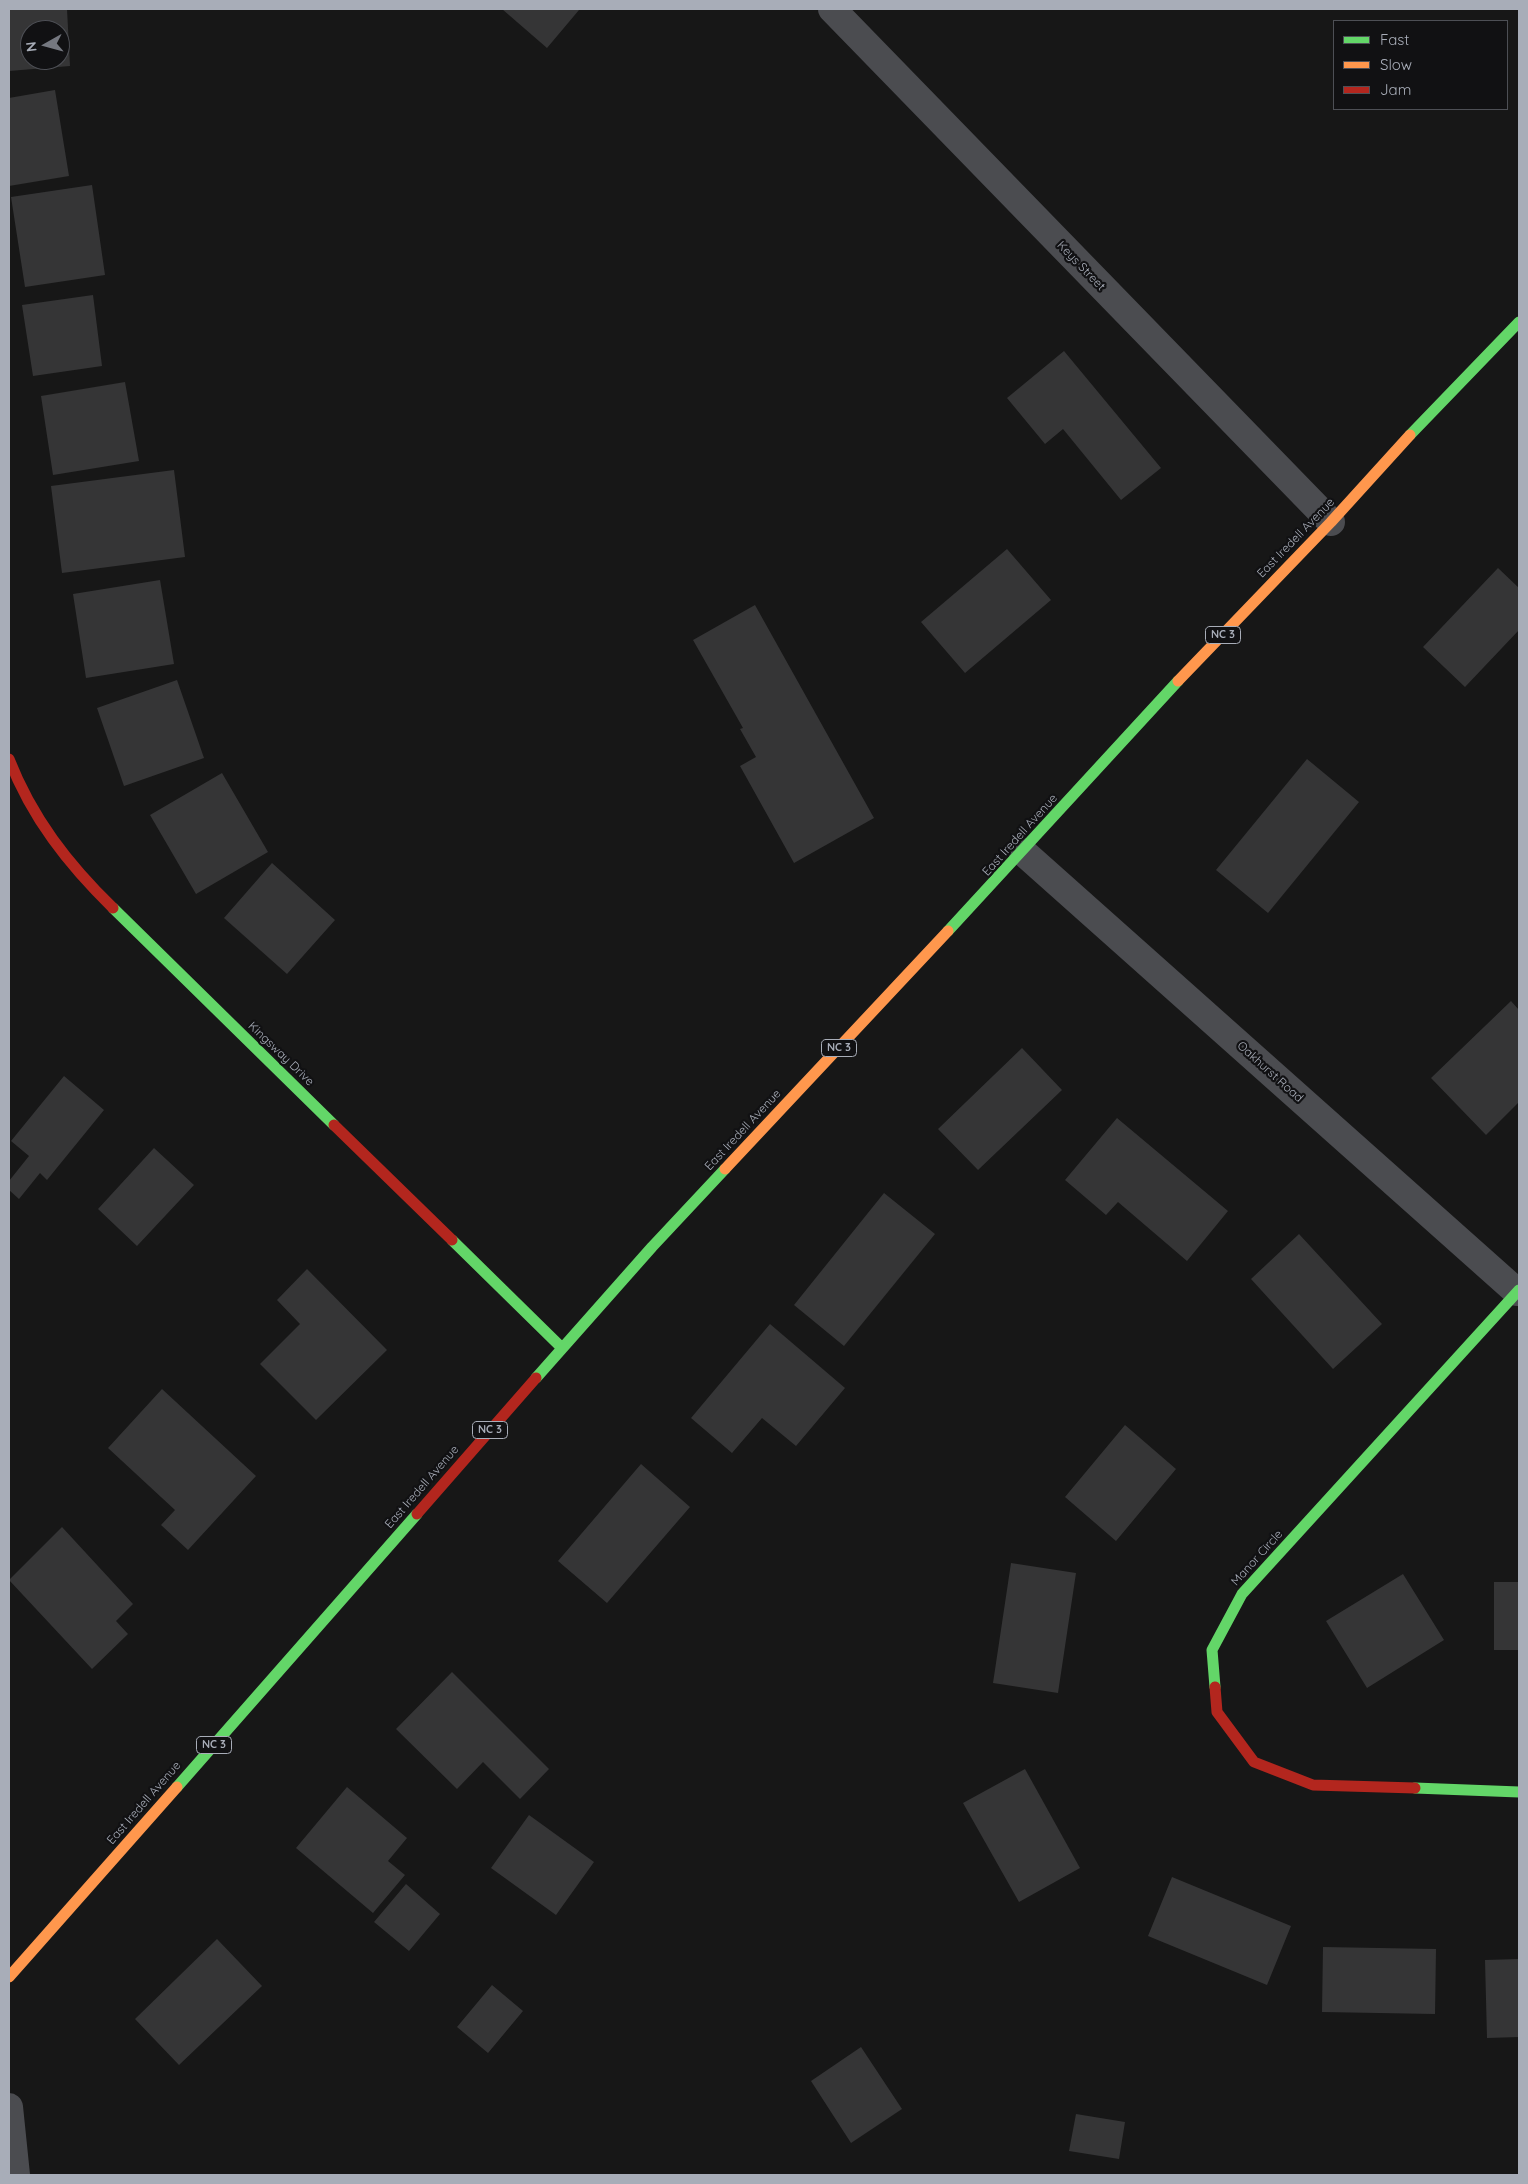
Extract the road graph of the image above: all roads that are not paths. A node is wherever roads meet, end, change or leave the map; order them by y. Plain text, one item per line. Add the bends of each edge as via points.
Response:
1 (832, 9) edge
2 (1519, 322) edge
3 (1331, 522) junction
4 (9, 759) edge
5 (1023, 852) junction
6 (1518, 1291) edge
7 (562, 1348) junction
8 (1519, 1792) edge
9 (9, 1978) edge
10 (9, 2107) edge
11 (16, 2175) edge

1 - 3 street, Keys Street
2 - 3 main road, East Iredell Avenue / NC 3
3 - 5 main road, East Iredell Avenue / NC 3 via 1162,698
4 - 7 main road, Kingsway Drive via 34,816 81,877
5 - 6 street, Oakhurst Road
5 - 7 main road, East Iredell Avenue / NC 3 via 652,1247
6 - 8 main road, Manor Circle via 1242,1594 1212,1650 1216,1712 1254,1762 1313,1786
7 - 9 main road, East Iredell Avenue / NC 3
10 - 11 street

